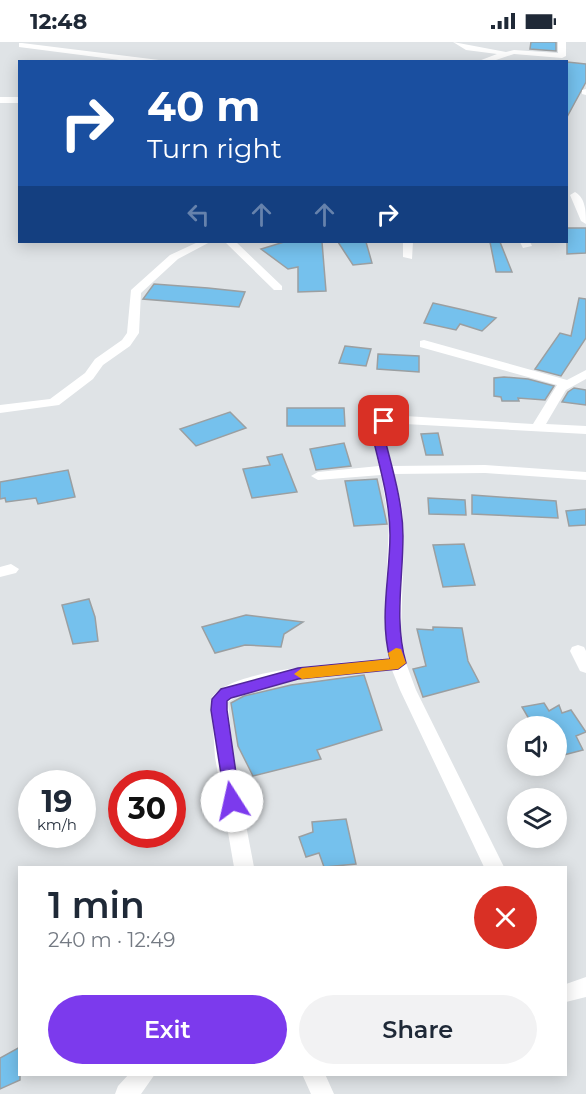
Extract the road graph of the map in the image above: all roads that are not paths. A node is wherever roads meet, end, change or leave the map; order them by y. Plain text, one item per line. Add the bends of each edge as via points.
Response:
1 (457, 42) edge
2 (562, 42) edge
3 (22, 45) dead end
4 (509, 54) junction
5 (143, 60) edge
6 (487, 60) edge
7 (0, 100) edge
8 (18, 100) edge
9 (576, 195) edge
10 (586, 221) edge
11 (204, 243) edge
12 (231, 243) edge
13 (408, 243) edge
14 (408, 257) dead end
15 (279, 288) dead end
16 (424, 344) dead end
17 (586, 374) edge
18 (568, 384) junction
19 (0, 409) edge
20 (537, 428) junction
21 (586, 430) edge
22 (386, 468) junction
23 (318, 476) dead end
24 (586, 476) edge
25 (578, 651) dead end
26 (398, 663) junction
27 (586, 667) edge
28 (244, 866) edge
29 (494, 866) edge
30 (586, 987) edge
31 (567, 993) edge
32 (142, 1076) edge
33 (314, 1076) edge
34 (126, 1094) edge
35 (323, 1094) edge

1 - 4 street via 469,48
2 - 4 street via 562,56
3 - 5 street
4 - 6 street
7 - 8 street
9 - 10 street
11 - 19 street via 174,257 141,284 133,298 133,333 126,343 99,362 89,376 54,402
12 - 15 street
13 - 14 street
16 - 18 street
17 - 18 street
18 - 20 street via 561,388
20 - 21 street
20 - 22 street via 384,421 376,426
22 - 23 street
22 - 24 street via 477,467
22 - 26 street via 397,534 391,621
25 - 27 street
26 - 28 street via 298,674 246,686 219,699 224,757
26 - 29 street
30 - 31 street
32 - 34 street
33 - 35 street

